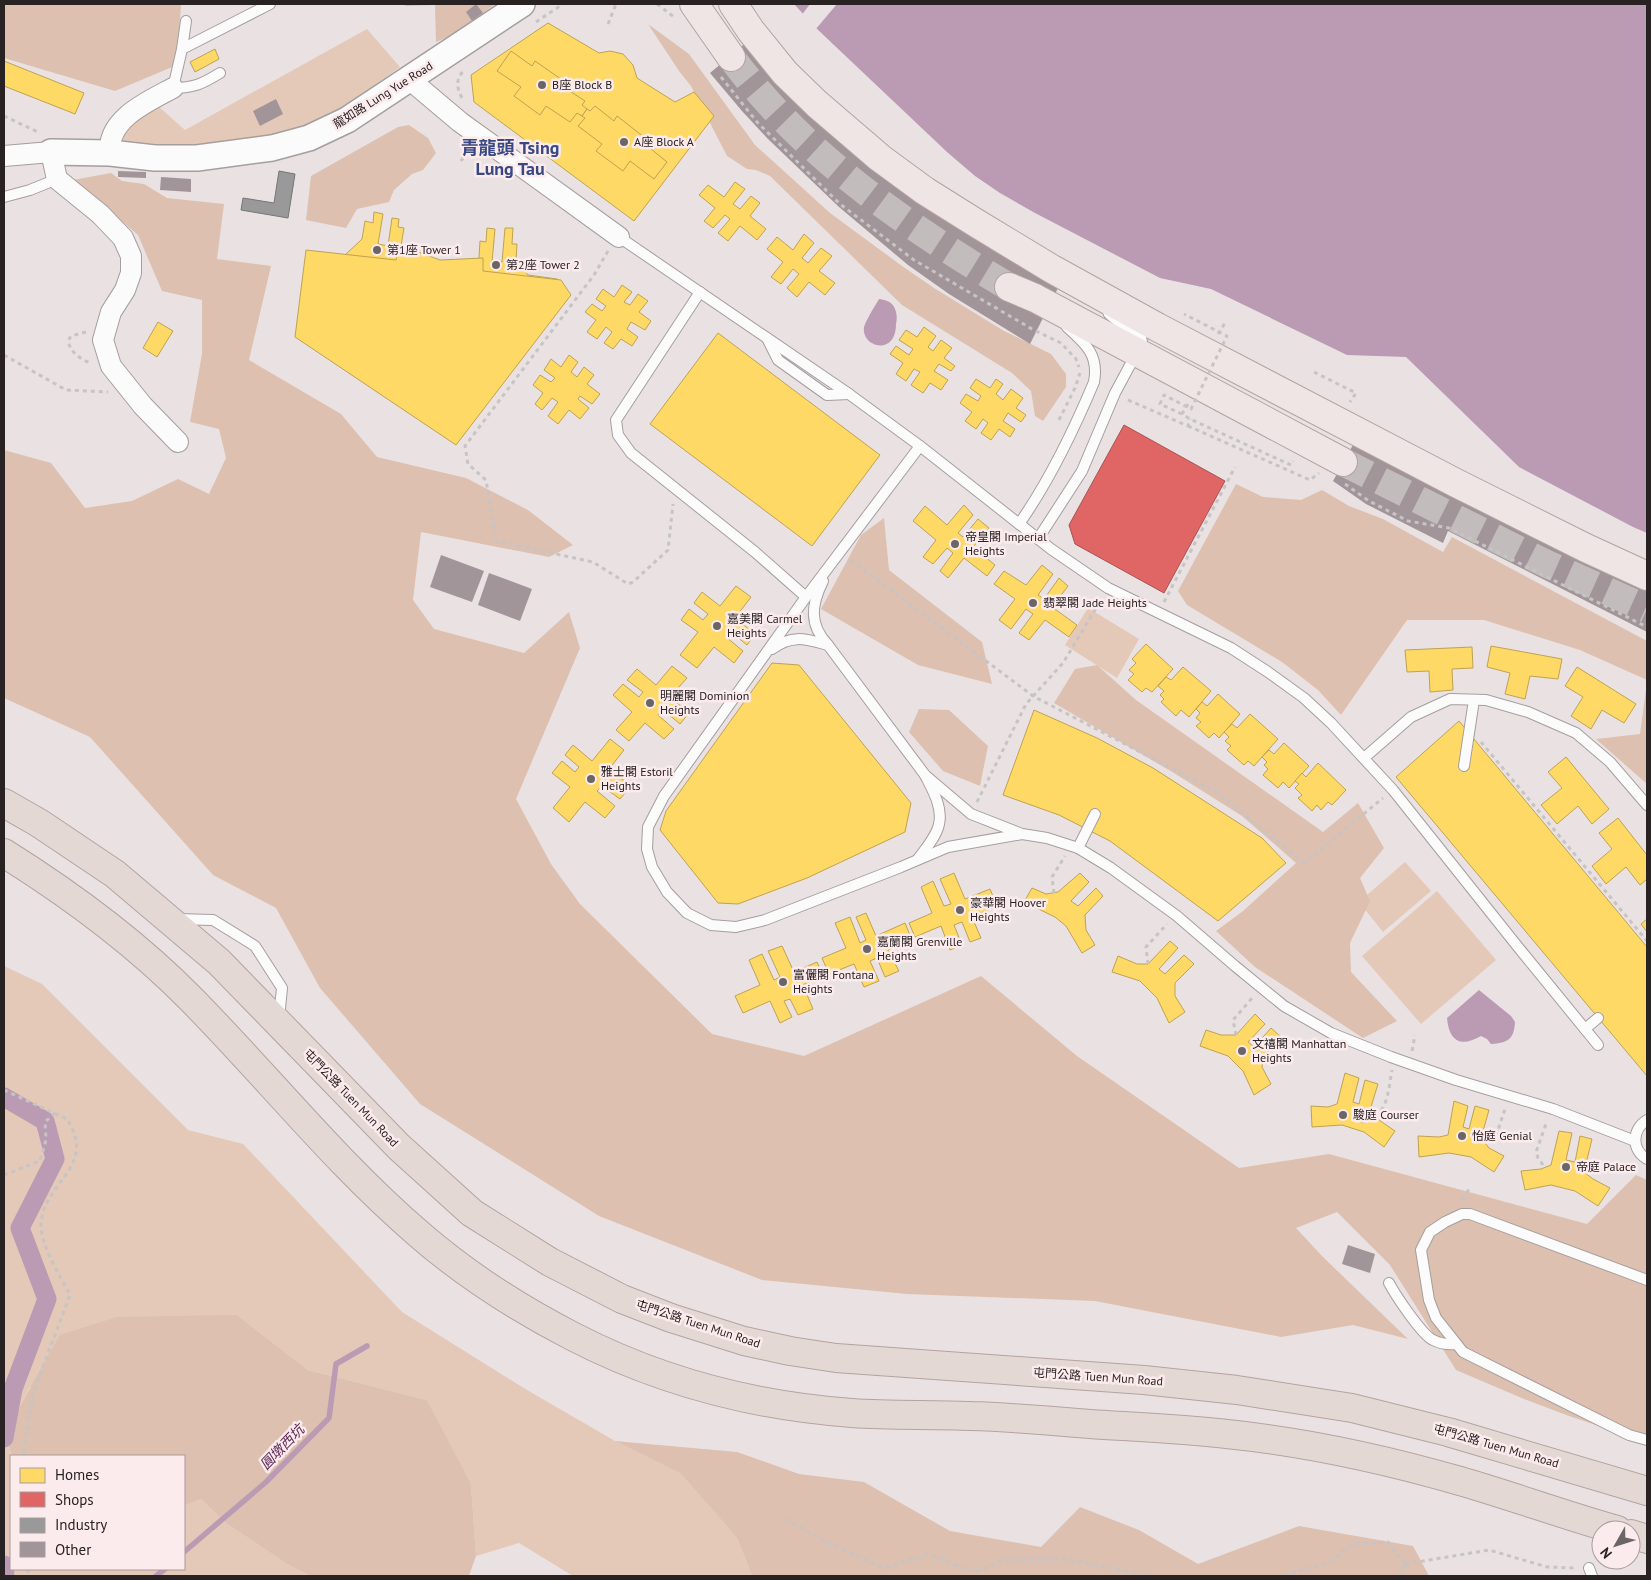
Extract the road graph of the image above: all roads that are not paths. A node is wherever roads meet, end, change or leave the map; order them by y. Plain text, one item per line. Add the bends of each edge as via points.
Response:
1 (270, 4) edge
2 (732, 4) edge
3 (687, 13) edge
4 (527, 14) edge
5 (186, 21) dead end
6 (182, 49) junction
7 (724, 64) tunnel mouth
8 (220, 73) dead end
9 (409, 79) junction
10 (173, 88) junction
11 (51, 152) junction
12 (110, 154) junction
13 (4, 156) edge
14 (56, 178) junction
15 (4, 196) edge
16 (615, 243) joint
17 (1052, 269) junction
18 (1009, 286) tunnel mouth
19 (700, 292) junction
20 (1035, 298) junction
21 (1136, 353) junction
22 (178, 442) dead end
23 (920, 446) junction
24 (1335, 470) tunnel mouth
25 (1019, 524) junction
26 (1038, 539) junction
27 (833, 562) junction
28 (1647, 576) edge
29 (806, 597) junction
30 (828, 645) junction
31 (757, 664) junction
32 (1474, 700) junction
33 (1364, 758) junction
34 (1464, 766) dead end
35 (925, 775) junction
36 (4, 803) edge
37 (1647, 805) edge
38 (1095, 814) dead end
39 (1022, 834) junction
40 (1078, 848) junction
41 (4, 852) edge
42 (918, 859) junction
43 (168, 919) junction
44 (1598, 1018) dead end
45 (279, 1023) junction
46 (1585, 1029) junction
47 (1598, 1045) dead end
48 (1647, 1120) edge
49 (1635, 1142) junction
50 (1647, 1159) edge
51 (1647, 1280) edge
52 (1389, 1284) dead end
53 (1456, 1344) junction
54 (1647, 1440) edge
55 (1647, 1491) edge
56 (1591, 1522) edge

1 - 6 lane
2 - 17 main road via 785,73 880,158 926,191
3 - 7 main road
4 - 9 street, 龍如路 Lung Yue Road
5 - 6 lane
6 - 10 lane
8 - 10 lane via 199,85
9 - 12 street, 龍如路 Lung Yue Road via 347,120 309,138 272,148 197,158
9 - 16 street
10 - 12 street via 125,118 114,132 109,145
11 - 12 street, 龍如路 Lung Yue Road
11 - 13 street
11 - 14 street
14 - 15 lane via 30,190
14 - 22 street via 100,214 123,238 131,256 131,273 111,312 104,340 111,366
16 - 19 lane
17 - 21 street via 1125,320 1136,337
17 - 28 main road via 1456,483
18 - 20 main road
19 - 23 lane
19 - 29 lane via 616,420 618,435 630,452
20 - 21 main road
20 - 25 lane via 1080,339 1094,360 1096,370 1094,382 1061,456
21 - 24 main road
21 - 26 lane via 1082,471
23 - 25 lane
23 - 27 lane
25 - 26 lane
26 - 33 lane via 1108,588 1231,648 1268,672 1304,698
27 - 29 lane
27 - 30 lane via 814,607 820,636
29 - 31 lane
30 - 31 lane via 810,640 781,642
30 - 35 lane
31 - 42 lane via 664,796 648,827 647,849 652,867 667,892 687,913 711,925 736,927 765,920
32 - 33 lane via 1450,699 1411,717
32 - 34 lane
32 - 37 lane via 1486,700 1528,712 1576,733 1610,762
33 - 46 lane
35 - 39 lane via 971,814
35 - 42 lane via 939,806 939,824
36 - 43 highway, 屯門公路 Tuen Mun Road via 115,874
38 - 40 lane
39 - 40 lane
39 - 42 lane via 948,847
40 - 49 lane via 1178,916 1284,1006 1331,1033 1456,1080 1553,1109
41 - 56 highway via 99,917 163,972 346,1165 421,1236 508,1299 614,1356 709,1389 774,1404 854,1413 1137,1426 1287,1442 1444,1477
43 - 45 highway, 屯門公路 Tuen Mun Road via 219,962
43 - 45 lane via 213,920 254,946 282,988
44 - 46 lane
45 - 55 highway, 屯門公路 Tuen Mun Road via 399,1147 472,1213 550,1262 622,1299 671,1318 744,1341 836,1358 1144,1380 1352,1408 1448,1432
46 - 47 lane
48 - 49 lane via 1638,1129
49 - 50 lane
51 - 53 lane via 1470,1214 1462,1214 1430,1232 1421,1250 1429,1300 1436,1318
52 - 53 lane via 1431,1340 1446,1345
53 - 54 lane via 1463,1352

